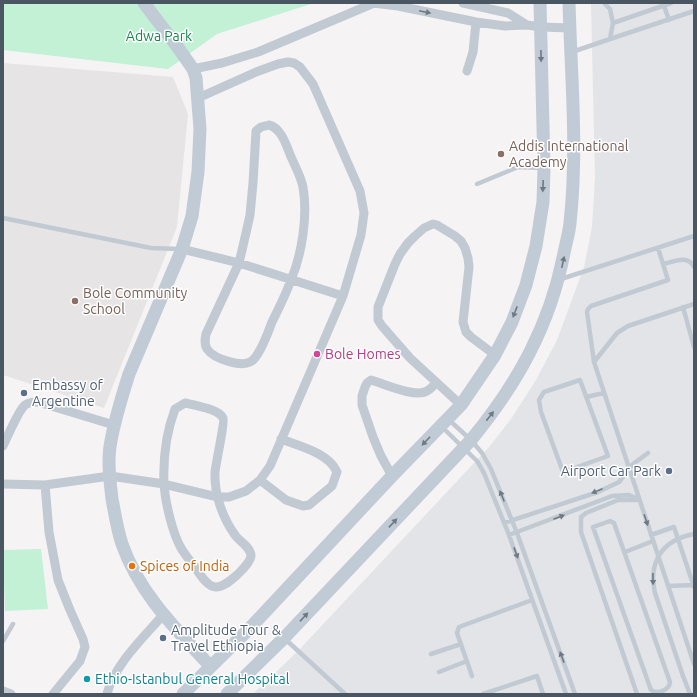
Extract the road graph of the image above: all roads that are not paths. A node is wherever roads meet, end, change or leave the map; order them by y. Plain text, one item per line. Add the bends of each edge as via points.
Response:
1 (144, 3) edge
2 (374, 3) edge
3 (463, 3) edge
4 (540, 3) edge
5 (569, 3) edge
6 (671, 3) edge
7 (605, 4) edge
8 (663, 4) edge
9 (694, 11) edge
10 (669, 20) junction
11 (476, 22) junction
12 (613, 23) junction
13 (527, 25) junction
14 (541, 27) junction
15 (570, 28) junction
16 (610, 39) junction
17 (571, 52) junction
18 (193, 68) junction
19 (467, 71) dead end
20 (198, 98) junction
21 (544, 168) junction
22 (477, 184) dead end
23 (3, 218) edge
24 (694, 236) edge
25 (658, 248) junction
26 (182, 249) junction
27 (238, 263) junction
28 (663, 264) junction
29 (694, 267) edge
30 (292, 279) junction
31 (559, 280) junction
32 (343, 296) junction
33 (694, 304) edge
34 (683, 307) junction
35 (694, 347) edge
36 (495, 354) junction
37 (594, 362) junction
38 (436, 382) junction
39 (604, 393) junction
40 (586, 397) junction
41 (461, 405) junction
42 (444, 422) junction
43 (114, 425) junction
44 (281, 439) junction
45 (468, 444) junction
46 (3, 446) edge
47 (648, 453) dead end
48 (629, 470) junction
49 (110, 476) junction
50 (392, 476) junction
51 (260, 480) junction
52 (3, 484) edge
53 (164, 484) junction
54 (45, 485) junction
55 (218, 497) junction
56 (639, 500) junction
57 (512, 520) junction
58 (504, 522) junction
59 (517, 533) junction
60 (694, 534) edge
61 (509, 535) junction
62 (651, 535) junction
63 (653, 541) junction
64 (625, 552) junction
65 (668, 586) junction
66 (694, 586) edge
67 (532, 600) junction
68 (163, 615) junction
69 (13, 624) dead end
70 (284, 638) junction
71 (3, 641) edge
72 (461, 644) junction
73 (431, 654) dead end
74 (467, 661) junction
75 (694, 664) edge
76 (210, 666) junction
77 (439, 672) dead end
78 (472, 676) dead end
79 (684, 676) junction
80 (3, 691) edge
81 (11, 694) edge
82 (53, 694) edge
83 (107, 694) edge
84 (183, 694) edge
85 (227, 694) edge
86 (345, 694) edge
87 (483, 694) edge
88 (543, 694) edge
89 (566, 694) edge
90 (575, 694) edge
91 (637, 694) edge
92 (686, 694) edge
93 (690, 694) edge

1 - 18 main road
2 -> 11 street
2 - 18 street via 258,52 222,63
3 - 13 street via 508,13
4 - 14 main road
5 - 15 main road
6 - 8 lane
7 - 12 lane via 610,9
8 - 10 lane
8 - 12 lane
9 - 10 lane
10 - 16 lane
11 - 13 street via 505,26
11 - 19 street via 473,52
12 - 16 lane
13 - 14 street
14 - 15 street
14 -> 21 main road
15 - 17 main road
16 - 17 lane
31 -> 17 main road via 570,225 574,181
18 - 20 main road
20 - 26 main road via 198,172 192,216
20 - 32 street via 256,72 288,62 294,63 306,73 360,190 364,213 361,235
21 - 22 lane via 518,167
21 -> 36 main road via 543,202 526,285 512,322
23 - 26 lane via 151,248
24 - 25 lane
25 - 28 lane
25 - 31 lane
26 - 27 street
26 - 43 main road via 129,374
27 - 30 street
27 - 30 street via 206,334 205,342 211,353 234,363 247,364 254,360
27 - 30 street via 250,215 256,131 260,127 272,126 280,134 303,186 304,224
28 - 29 lane via 682,259 688,260
28 - 37 lane via 668,280 588,309
30 - 32 street
45 -> 31 main road via 493,413 520,372 544,324
32 - 44 street
33 - 34 lane
34 - 35 lane
34 - 37 lane via 628,326 617,333
36 - 38 street via 471,337 464,328 469,267 465,248 461,241 438,225 433,224 424,228 408,243 395,264 378,312 378,320 393,340
36 - 41 main road
37 - 39 lane
38 - 41 street
38 - 50 street via 421,393 371,380 367,382 362,405 381,456
39 - 40 lane
39 - 48 lane
40 - 40 lane via 608,456 563,472 539,400 544,392 580,380
41 - 42 main road
42 - 45 lane
42 - 45 lane
42 -> 50 main road
43 - 46 street via 38,402 30,402 25,405
43 - 49 main road via 110,443
44 - 51 street via 270,466
44 - 51 street via 326,458 334,465 337,472 332,486 310,505 303,506 286,500
57 -> 45 lane via 482,452
45 - 58 lane via 484,473
70 -> 45 main road
47 - 48 lane via 637,460
48 - 56 lane
48 -> 57 lane via 619,482 598,492
49 - 53 street
49 - 54 street
49 - 68 main road via 115,514 130,565
50 - 76 main road via 250,628
51 - 55 street via 246,491
52 - 54 street
53 - 55 street
53 - 55 street via 167,434 175,409 185,403 207,408 224,419 215,474
53 - 55 street via 170,518 181,547 203,578 216,588 229,582 251,557 250,550 235,535
54 - 82 street via 49,532 58,580 85,647 80,661
59 -> 56 lane via 612,496 629,495
56 -> 62 lane
56 - 91 lane via 618,500 586,513 580,524
57 - 58 lane
57 - 59 lane
58 - 61 lane
59 - 61 lane
90 -> 59 lane
60 -> 79 lane, bridge via 673,542 663,550 653,569 652,582
61 -> 67 lane
62 - 63 lane
62 - 66 lane via 674,526
63 - 64 lane
63 - 65 lane
64 - 64 lane via 614,522 593,527 651,690 657,692 667,689 670,682
65 - 66 lane
65 - 75 lane
67 - 72 lane via 459,627 457,634
67 - 89 lane
68 - 76 main road
68 - 83 street via 116,672
69 - 71 lane
70 - 85 main road
70 - 86 lane
72 - 73 lane
72 - 74 lane
74 - 77 lane
74 - 78 lane
76 - 84 main road
79 - 92 lane
79 - 93 lane
80 - 81 street
87 - 88 lane via 537,676

